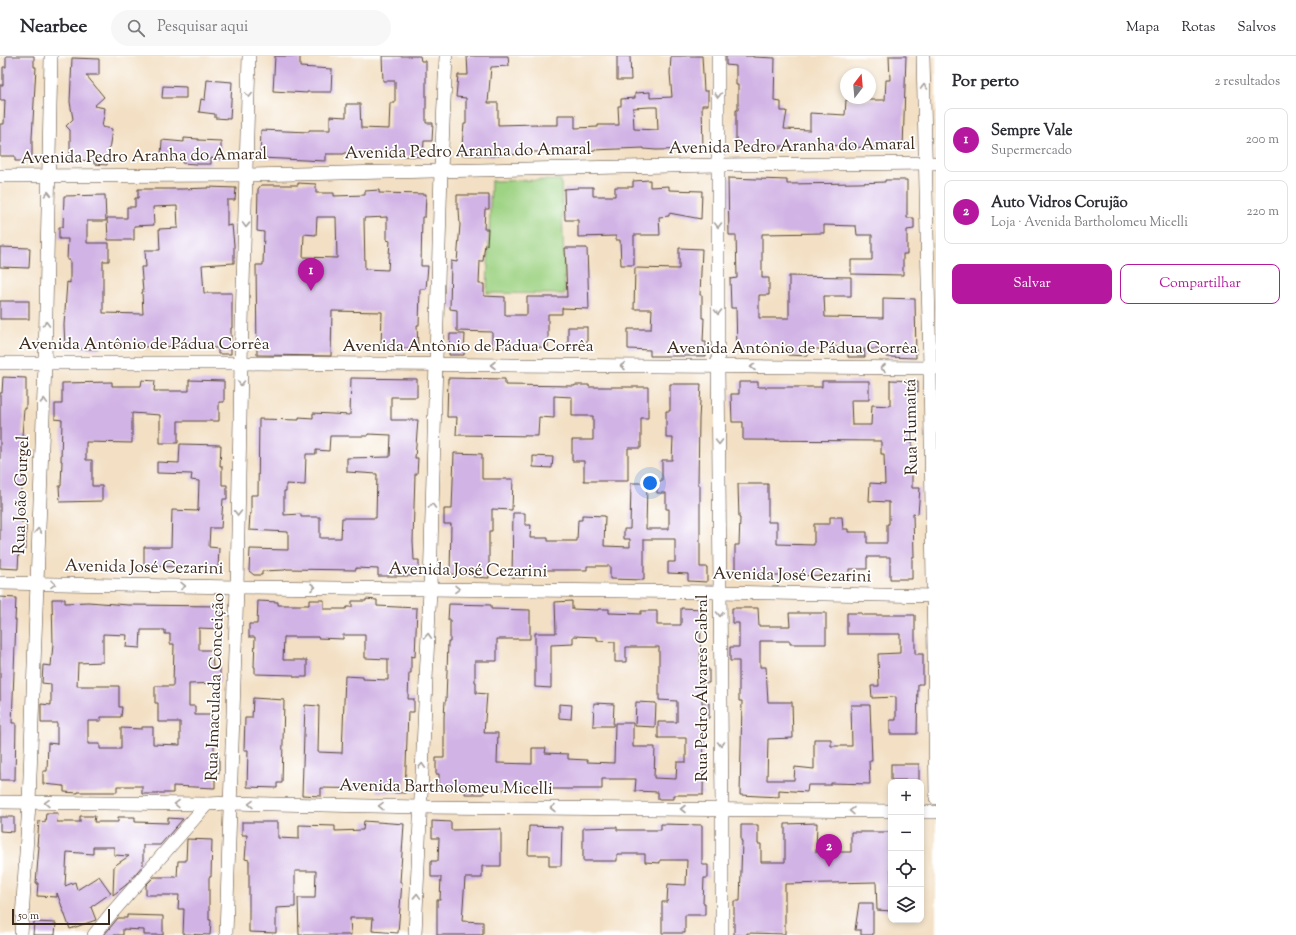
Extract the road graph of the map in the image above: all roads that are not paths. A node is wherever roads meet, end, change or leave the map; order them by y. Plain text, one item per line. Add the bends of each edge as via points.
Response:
1 (51, 56) edge
2 (249, 56) edge
3 (446, 56) edge
4 (718, 56) edge
5 (924, 56) edge
6 (930, 164) edge
7 (718, 166) junction
8 (441, 170) junction
9 (247, 175) junction
10 (0, 176) edge
11 (49, 176) junction
12 (0, 363) edge
13 (45, 363) junction
14 (241, 363) junction
15 (435, 365) junction
16 (718, 366) junction
17 (933, 368) edge
18 (0, 583) edge
19 (36, 584) junction
20 (237, 587) junction
21 (430, 588) junction
22 (720, 592) junction
23 (934, 596) edge
24 (936, 798) edge
25 (0, 802) edge
26 (29, 803) junction
27 (230, 803) junction
28 (207, 804) junction
29 (420, 807) junction
30 (722, 809) junction
31 (888, 811) edge
32 (924, 812) edge
33 (936, 812) edge
34 (21, 935) edge
35 (94, 935) edge
36 (226, 935) edge
37 (416, 935) edge
38 (722, 935) edge

1 - 11 street, Rua João Gurgel
2 -> 9 street, Rua Imaculada Conceição
3 - 8 street
4 -> 7 street, Rua Pedro Álvares Cabral
6 -> 5 street, Rua Humaitá
6 - 7 street, Avenida Pedro Aranha do Amaral
6 - 17 street, Rua Humaitá
7 - 8 street, Avenida Pedro Aranha do Amaral
7 -> 16 street, Rua Pedro Álvares Cabral
8 - 9 street, Avenida Pedro Aranha do Amaral
8 - 15 street
9 - 11 street, Avenida Pedro Aranha do Amaral
9 -> 14 street, Rua Imaculada Conceição
10 - 11 street, Avenida Pedro Aranha do Amaral
13 -> 11 street, Rua João Gurgel
12 - 13 street, Avenida Antônio de Pádua Corrêa
13 - 14 street, Avenida Antônio de Pádua Corrêa
19 -> 13 street, Rua João Gurgel
14 - 15 street, Avenida Antônio de Pádua Corrêa
14 -> 20 street, Rua Imaculada Conceição
16 -> 15 street, Avenida Antônio de Pádua Corrêa
21 -> 15 street
17 -> 16 street, Avenida Antônio de Pádua Corrêa
16 -> 22 street, Rua Pedro Álvares Cabral
17 - 23 street, Rua Humaitá
18 - 19 street, Avenida José Cezarini
19 -> 20 street, Avenida José Cezarini
19 - 26 street, Rua João Gurgel
20 -> 21 street, Avenida José Cezarini
20 - 27 street, Rua Imaculada Conceição
21 -> 22 street, Avenida José Cezarini
29 -> 21 street
22 - 23 street, Avenida José Cezarini
22 -> 30 street, Rua Pedro Álvares Cabral
23 - 24 street, Rua Humaitá
25 - 26 street, Avenida Bartholomeu Micelli
28 -> 26 street, Avenida Bartholomeu Micelli
26 - 34 street, Rua João Gurgel
27 - 28 street, Avenida Bartholomeu Micelli
29 -> 27 street, Avenida Bartholomeu Micelli
27 - 36 street, Rua Imaculada Conceição
28 - 35 street
30 -> 29 street, Avenida Bartholomeu Micelli
37 -> 29 street
31 -> 30 street, Avenida Bartholomeu Micelli
30 - 38 street, Rua Pedro Álvares Cabral
32 - 33 street

